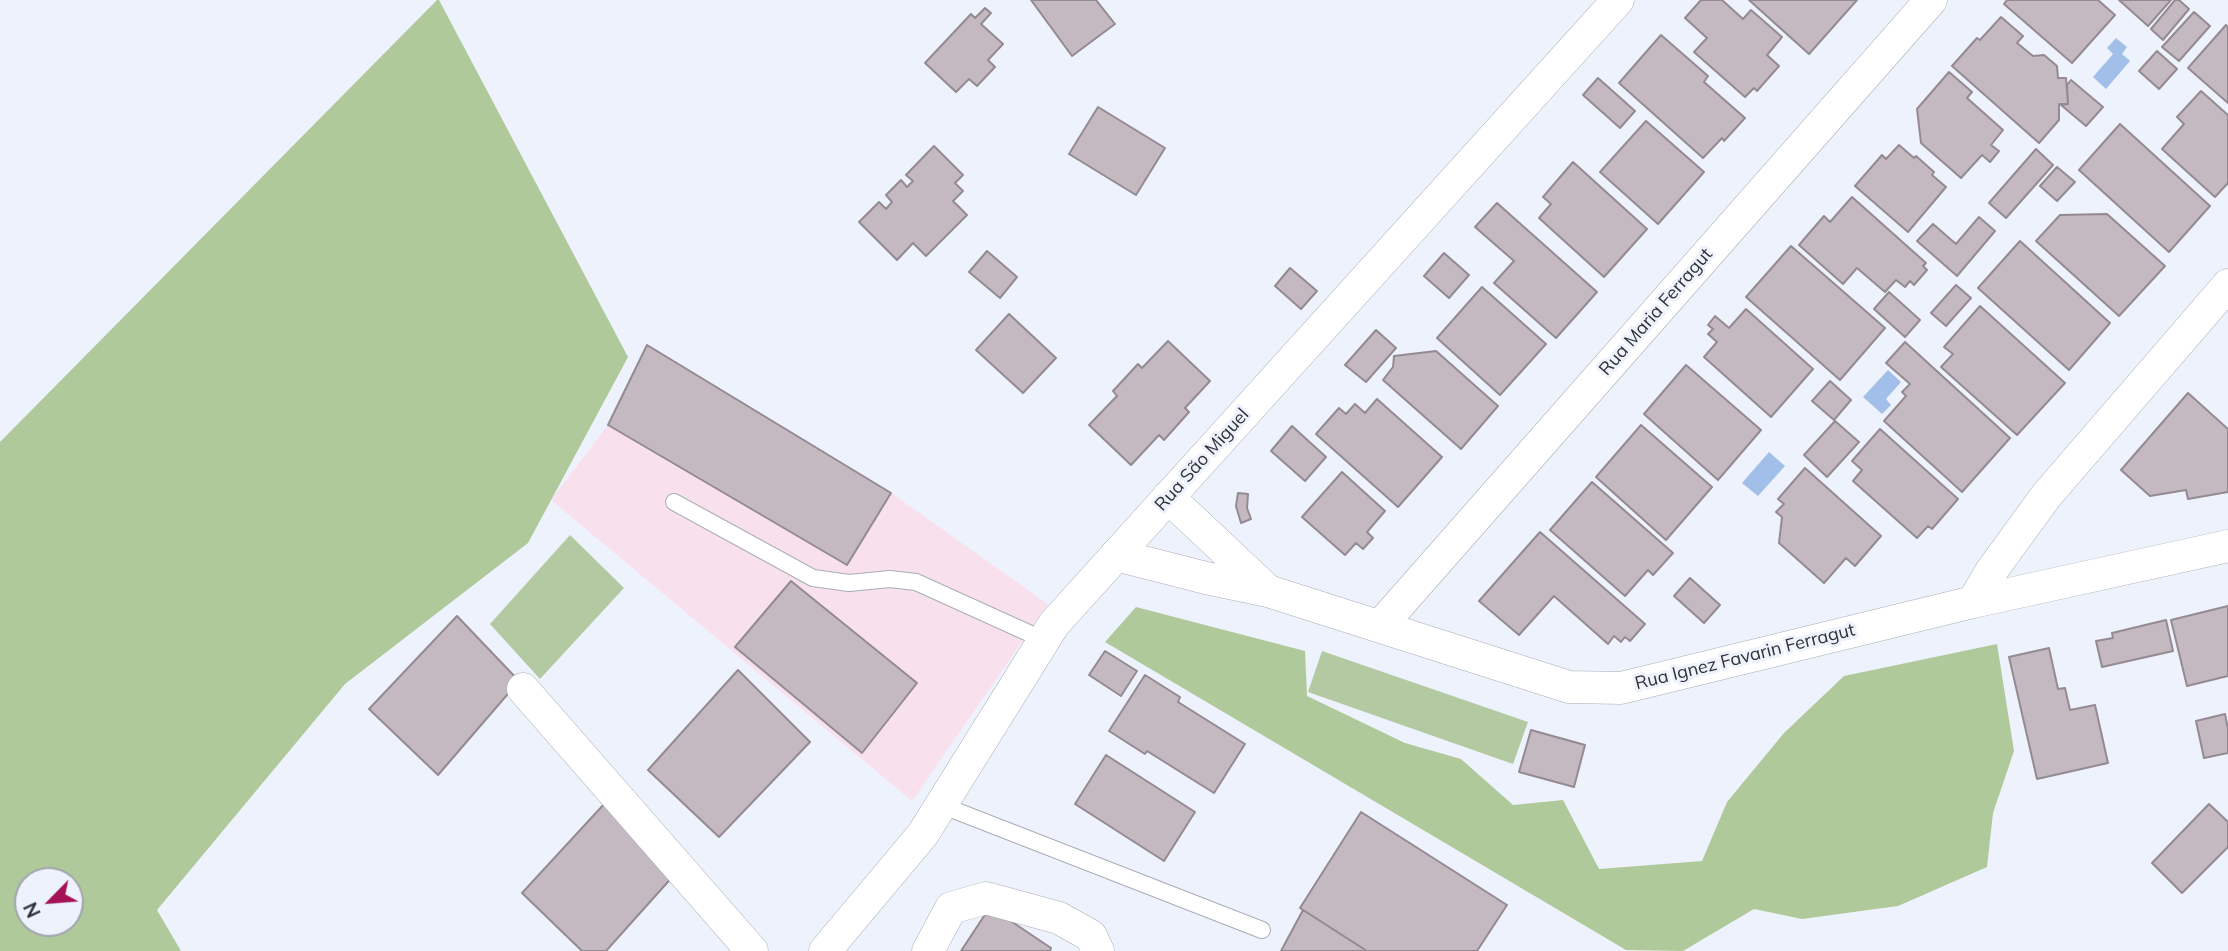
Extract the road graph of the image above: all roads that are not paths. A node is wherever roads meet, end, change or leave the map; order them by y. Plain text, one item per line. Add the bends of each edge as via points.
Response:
1 (1619, 0) edge
2 (1931, 0) edge
3 (2228, 285) edge
4 (1168, 497) junction
5 (674, 502) dead end
6 (2228, 546) edge
7 (1116, 555) junction
8 (1268, 591) junction
9 (1973, 602) junction
10 (1381, 625) junction
11 (1044, 640) junction
12 (523, 689) dead end
13 (941, 805) junction
14 (1262, 930) dead end
15 (752, 951) edge
16 (825, 951) edge
17 (928, 951) edge
18 (1098, 951) edge

1 - 4 street, Rua São Miguel
2 - 10 street, Rua Maria Ferragut
3 - 9 street via 2046,496
4 - 7 street, Rua São Miguel
4 - 8 street, Rua Ignez Favarin Ferragut
5 - 11 lane via 813,578 849,583 916,582
6 - 9 street, Rua Ignez Favarin Ferragut
7 - 8 street, Rua Ignez Favarin Ferragut
7 - 11 street, Rua São Miguel
8 - 10 street, Rua Ignez Favarin Ferragut
9 - 10 street, Rua Ignez Favarin Ferragut via 1621,688 1569,687
11 - 13 street, Rua São Miguel
12 - 15 street
13 - 14 lane
13 - 16 street, Rua São Miguel via 923,834
17 - 18 street via 951,908 986,898 1059,918 1091,936

